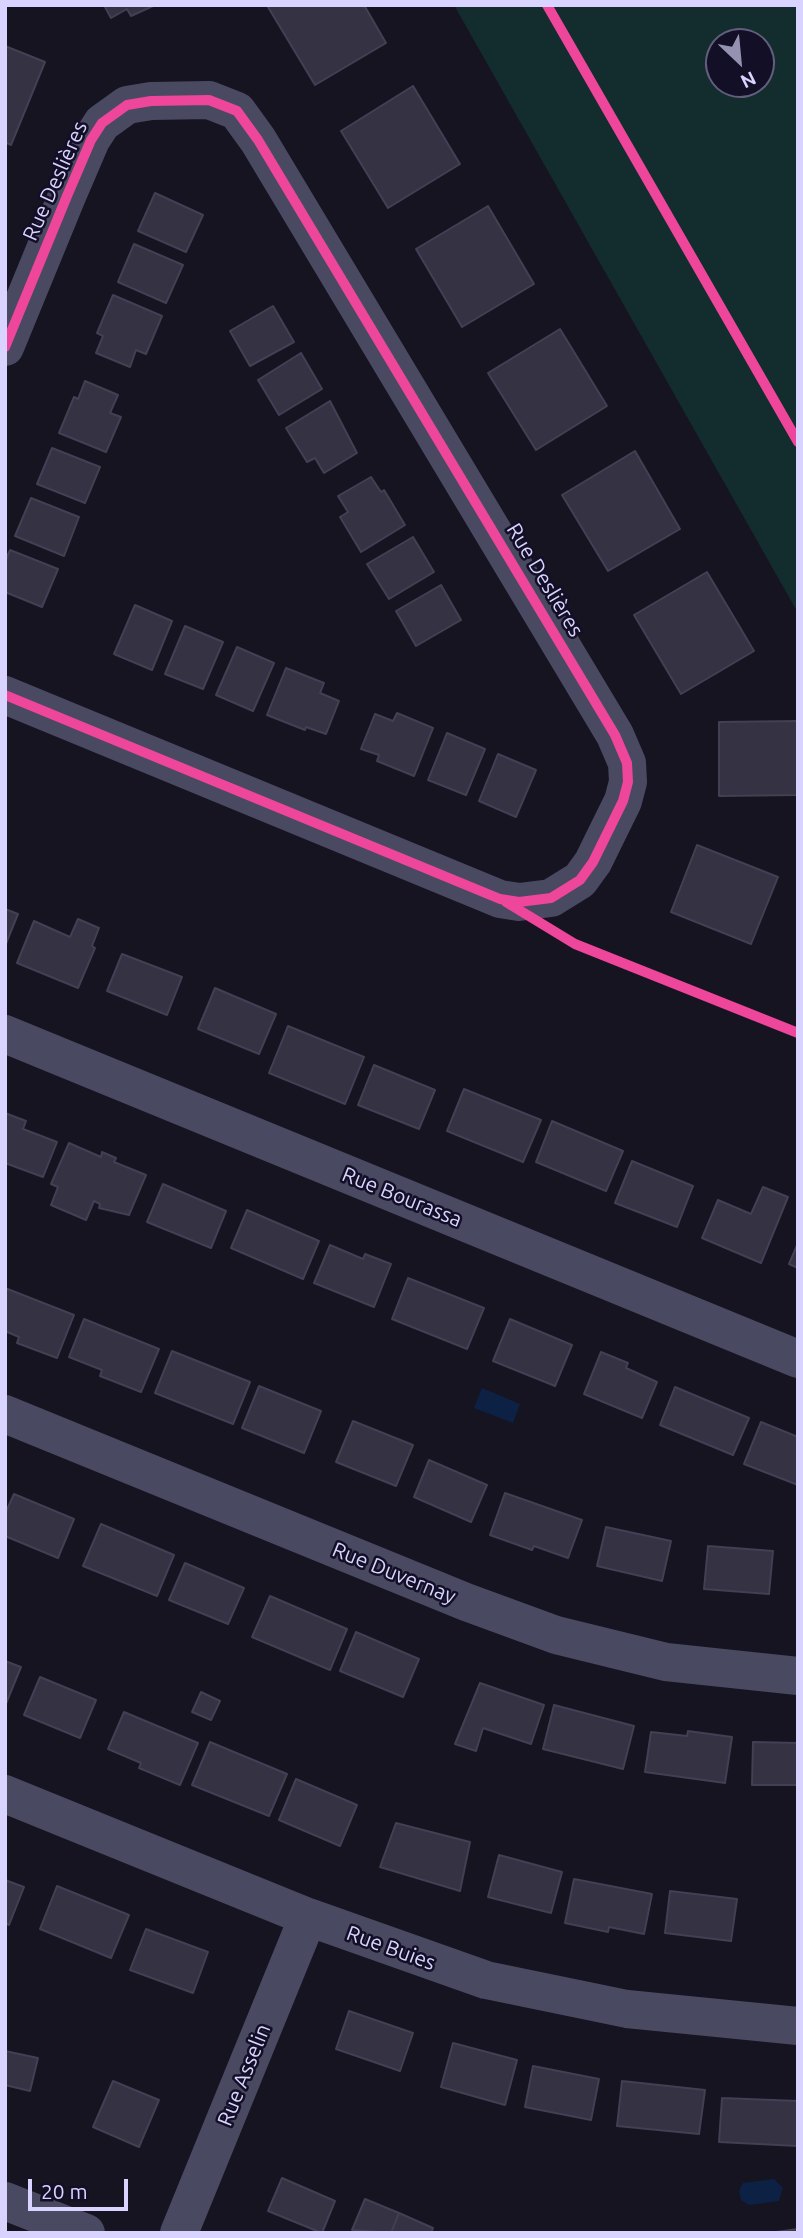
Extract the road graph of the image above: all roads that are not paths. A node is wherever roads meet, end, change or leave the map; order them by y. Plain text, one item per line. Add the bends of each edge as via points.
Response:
1 (5, 347) edge
2 (5, 695) edge
3 (5, 1034) edge
4 (798, 1359) edge
5 (5, 1414) edge
6 (798, 1676) edge
7 (5, 1794) edge
8 (308, 1917) junction
9 (798, 2026) edge
10 (5, 2201) edge
11 (86, 2233) edge
12 (179, 2233) edge

1 - 2 street, Rue Deslières via 66,196 102,123 127,105 151,101 209,100 237,111 621,745 628,782 623,801 580,880 551,898 519,902 500,899
3 - 4 street, Rue Bourassa
5 - 6 street, Rue Duvernay via 556,1635 666,1662
7 - 8 street, Rue Buies
8 - 9 street, Rue Buies via 438,1965 526,1990 626,2009
8 - 12 street, Rue Asselin
10 - 11 street

